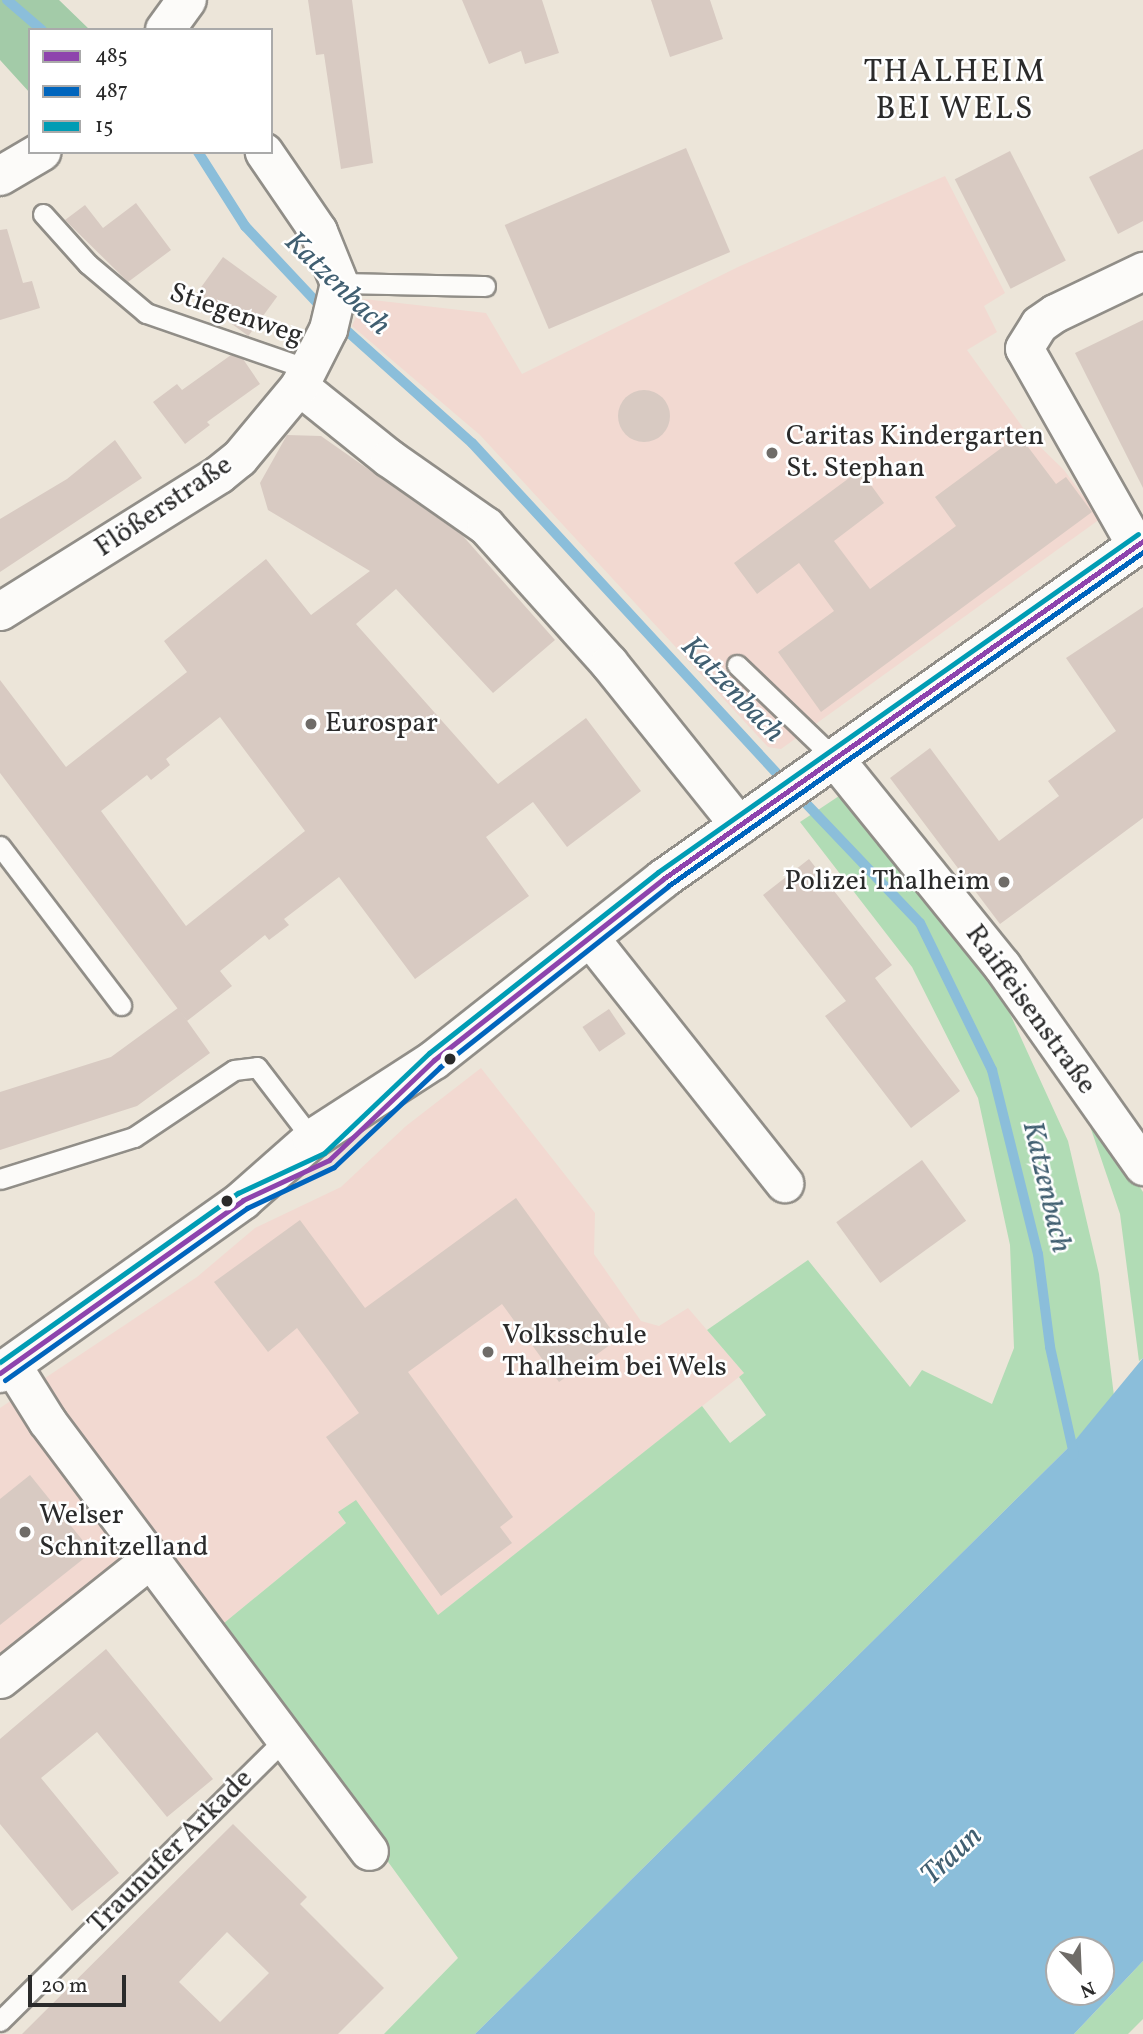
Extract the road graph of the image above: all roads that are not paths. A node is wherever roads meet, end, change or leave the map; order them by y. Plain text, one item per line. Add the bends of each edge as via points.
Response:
1 (187, 0) edge
2 (166, 28) edge
3 (38, 154) edge
4 (265, 154) edge
5 (0, 176) edge
6 (43, 214) dead end
7 (1143, 271) edge
8 (485, 286) dead end
9 (334, 308) junction
10 (303, 377) junction
11 (1139, 543) edge
12 (0, 611) edge
13 (737, 665) dead end
14 (835, 759) junction
15 (739, 825) junction
16 (0, 846) edge
17 (590, 938) junction
18 (121, 1005) dead end
19 (434, 1060) junction
20 (312, 1139) junction
21 (1143, 1166) edge
22 (0, 1179) edge
23 (784, 1183) dead end
24 (243, 1200) junction
25 (6, 1369) edge
26 (149, 1560) junction
27 (0, 1679) edge
28 (282, 1742) junction
29 (369, 1852) dead end
30 (0, 2021) edge

1 - 2 main road
3 - 5 main road
4 - 9 street via 318,231
6 - 10 lane, Stiegenweg via 89,264 146,313
7 - 11 street via 1055,313 1039,324 1024,348
8 - 9 lane
9 - 10 street, Flößerstraße
10 - 12 street, Flößerstraße via 239,458 219,474
10 - 15 street via 389,458 486,526 609,663
11 - 14 main road
13 - 14 lane
14 - 15 main road
14 - 21 street, Raiffeisenstraße via 1002,966
15 - 17 main road
16 - 18 lane
17 - 19 main road
17 - 23 street
19 - 20 main road
19 - 24 main road via 329,1160
20 - 22 lane via 257,1067 234,1070 134,1137
20 - 24 main road
24 - 25 main road
25 - 26 street
26 - 27 street
26 - 28 street
28 - 29 street
28 - 30 lane, Traunufer Arkade

